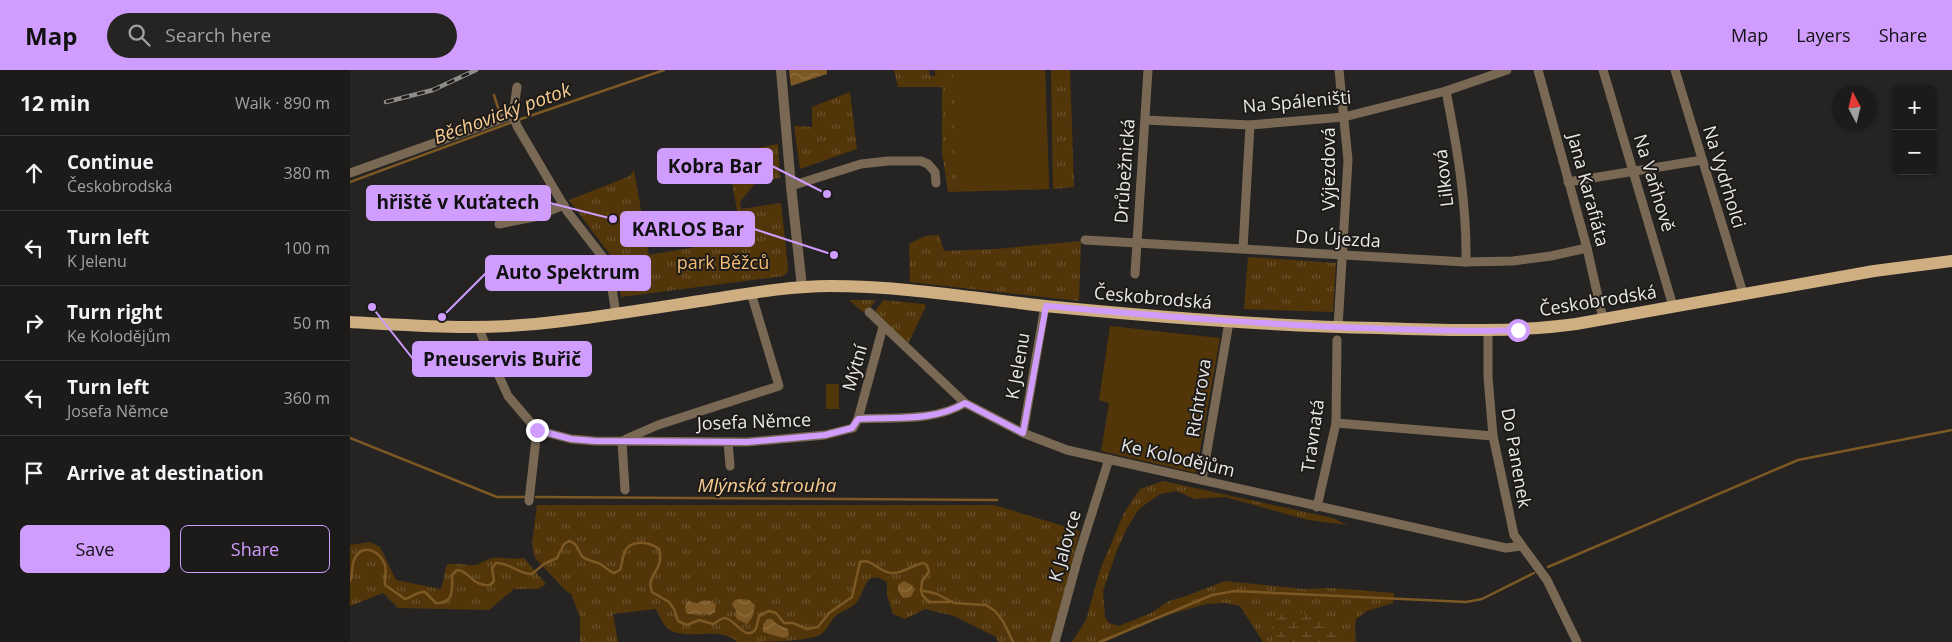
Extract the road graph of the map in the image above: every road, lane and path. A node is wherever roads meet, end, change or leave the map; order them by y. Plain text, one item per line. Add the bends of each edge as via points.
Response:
1 (782, 70) edge
2 (1148, 70) edge
3 (1339, 70) edge
4 (1506, 70) edge
5 (1538, 70) edge
6 (1603, 70) edge
7 (1675, 70) edge
8 (517, 87) dead end
9 (1446, 91) junction
10 (1344, 117) junction
11 (515, 120) junction
12 (1145, 120) junction
13 (1250, 125) junction
14 (1702, 160) junction
15 (1633, 171) junction
16 (350, 173) edge
17 (1568, 182) junction
18 (936, 183) dead end
19 (790, 186) junction
20 (564, 205) junction
21 (499, 224) dead end
22 (1085, 240) dead end
23 (1137, 242) junction
24 (1587, 248) junction
25 (1243, 249) junction
26 (1342, 256) junction
27 (1952, 261) edge
28 (1466, 262) junction
29 (1135, 274) dead end
30 (802, 287) junction
31 (751, 293) junction
32 (1743, 293) junction
33 (1046, 306) junction
34 (1673, 306) junction
35 (869, 312) dead end
36 (616, 314) junction
37 (1603, 319) junction
38 (350, 322) edge
39 (1228, 322) junction
40 (883, 327) junction
41 (480, 328) junction
42 (1488, 331) junction
43 (1337, 333) junction
44 (965, 403) junction
45 (858, 419) junction
46 (1336, 423) junction
47 (537, 430) junction
48 (1023, 433) junction
49 (1493, 436) junction
50 (622, 441) junction
51 (728, 442) junction
52 (1109, 459) junction
53 (730, 466) dead end
54 (1202, 480) junction
55 (625, 490) dead end
56 (529, 502) dead end
57 (1317, 507) junction
58 (1521, 546) junction
59 (1055, 642) edge
60 (1577, 642) edge

1 - 19 street
2 - 12 street, Drůbežnická
3 - 10 street, Výjezdová
4 - 9 street, Na Spáleništi
5 - 17 street, Jana Karafiáta
6 - 15 street, Na Vaňhově
7 - 14 street, Na Vydrholci
8 - 11 street
9 - 10 street, Na Spáleništi
9 - 28 street, Lilková via 1458,152
10 - 13 street, Na Spáleništi
10 - 26 street, Výjezdová via 1348,160
11 - 16 street
11 - 20 street
12 - 13 street, Na Spáleništi
12 - 23 street, Drůbežnická
13 - 25 street
14 - 15 street
14 - 32 street, Na Vydrholci
15 - 17 street
15 - 34 street, Na Vaňhově
17 - 24 street, Jana Karafiáta
18 - 19 street via 935,172 928,164 915,161 861,164
19 - 30 street
20 - 21 street via 534,217
20 - 36 street via 606,260
22 - 23 street, Do Újezda
23 - 25 street, Do Újezda
23 - 29 street, Drůbežnická
24 - 28 street, Do Újezda via 1513,261
24 - 37 street, Jana Karafiáta
25 - 26 street, Do Újezda
26 - 28 street, Do Újezda
26 - 43 street, Výjezdová
27 - 32 main road, Českobrodská
30 - 31 main road, Českobrodská
30 - 33 main road, Českobrodská via 904,290
31 - 36 main road, Českobrodská
31 - 50 street via 779,386 658,425
32 - 34 main road, Českobrodská
33 - 39 main road, Českobrodská
33 - 48 street, K Jelenu
34 - 37 main road, Českobrodská
35 - 40 street, Ke Kolodějům
36 - 41 main road, Českobrodská via 524,326
37 - 42 main road, Českobrodská via 1546,328
38 - 41 main road, Českobrodská
39 - 43 main road, Českobrodská
39 - 54 street, Richtrova
40 - 44 street, Ke Kolodějům
40 - 45 street, Mýtní
41 - 47 street via 508,396
42 - 43 main road, Českobrodská
42 - 49 street, Do Panenek
43 - 46 street, Travnatá
44 - 45 street, Josefa Němce via 937,415
44 - 48 street, Ke Kolodějům
45 - 51 street, Josefa Němce via 852,428 825,435
46 - 49 street
46 - 57 street, Travnatá
47 - 50 street, Josefa Němce via 571,439
47 - 56 street
48 - 52 street, Ke Kolodějům via 1067,450
49 - 58 street, Do Panenek via 1514,535
50 - 51 street, Josefa Němce
50 - 55 street
51 - 53 street
52 - 54 street, Ke Kolodějům
52 - 59 street, K Jalovce via 1078,554
54 - 57 street, Ke Kolodějům
57 - 58 street, Ke Kolodějům via 1506,548
58 - 60 street, Do Panenek via 1547,580

